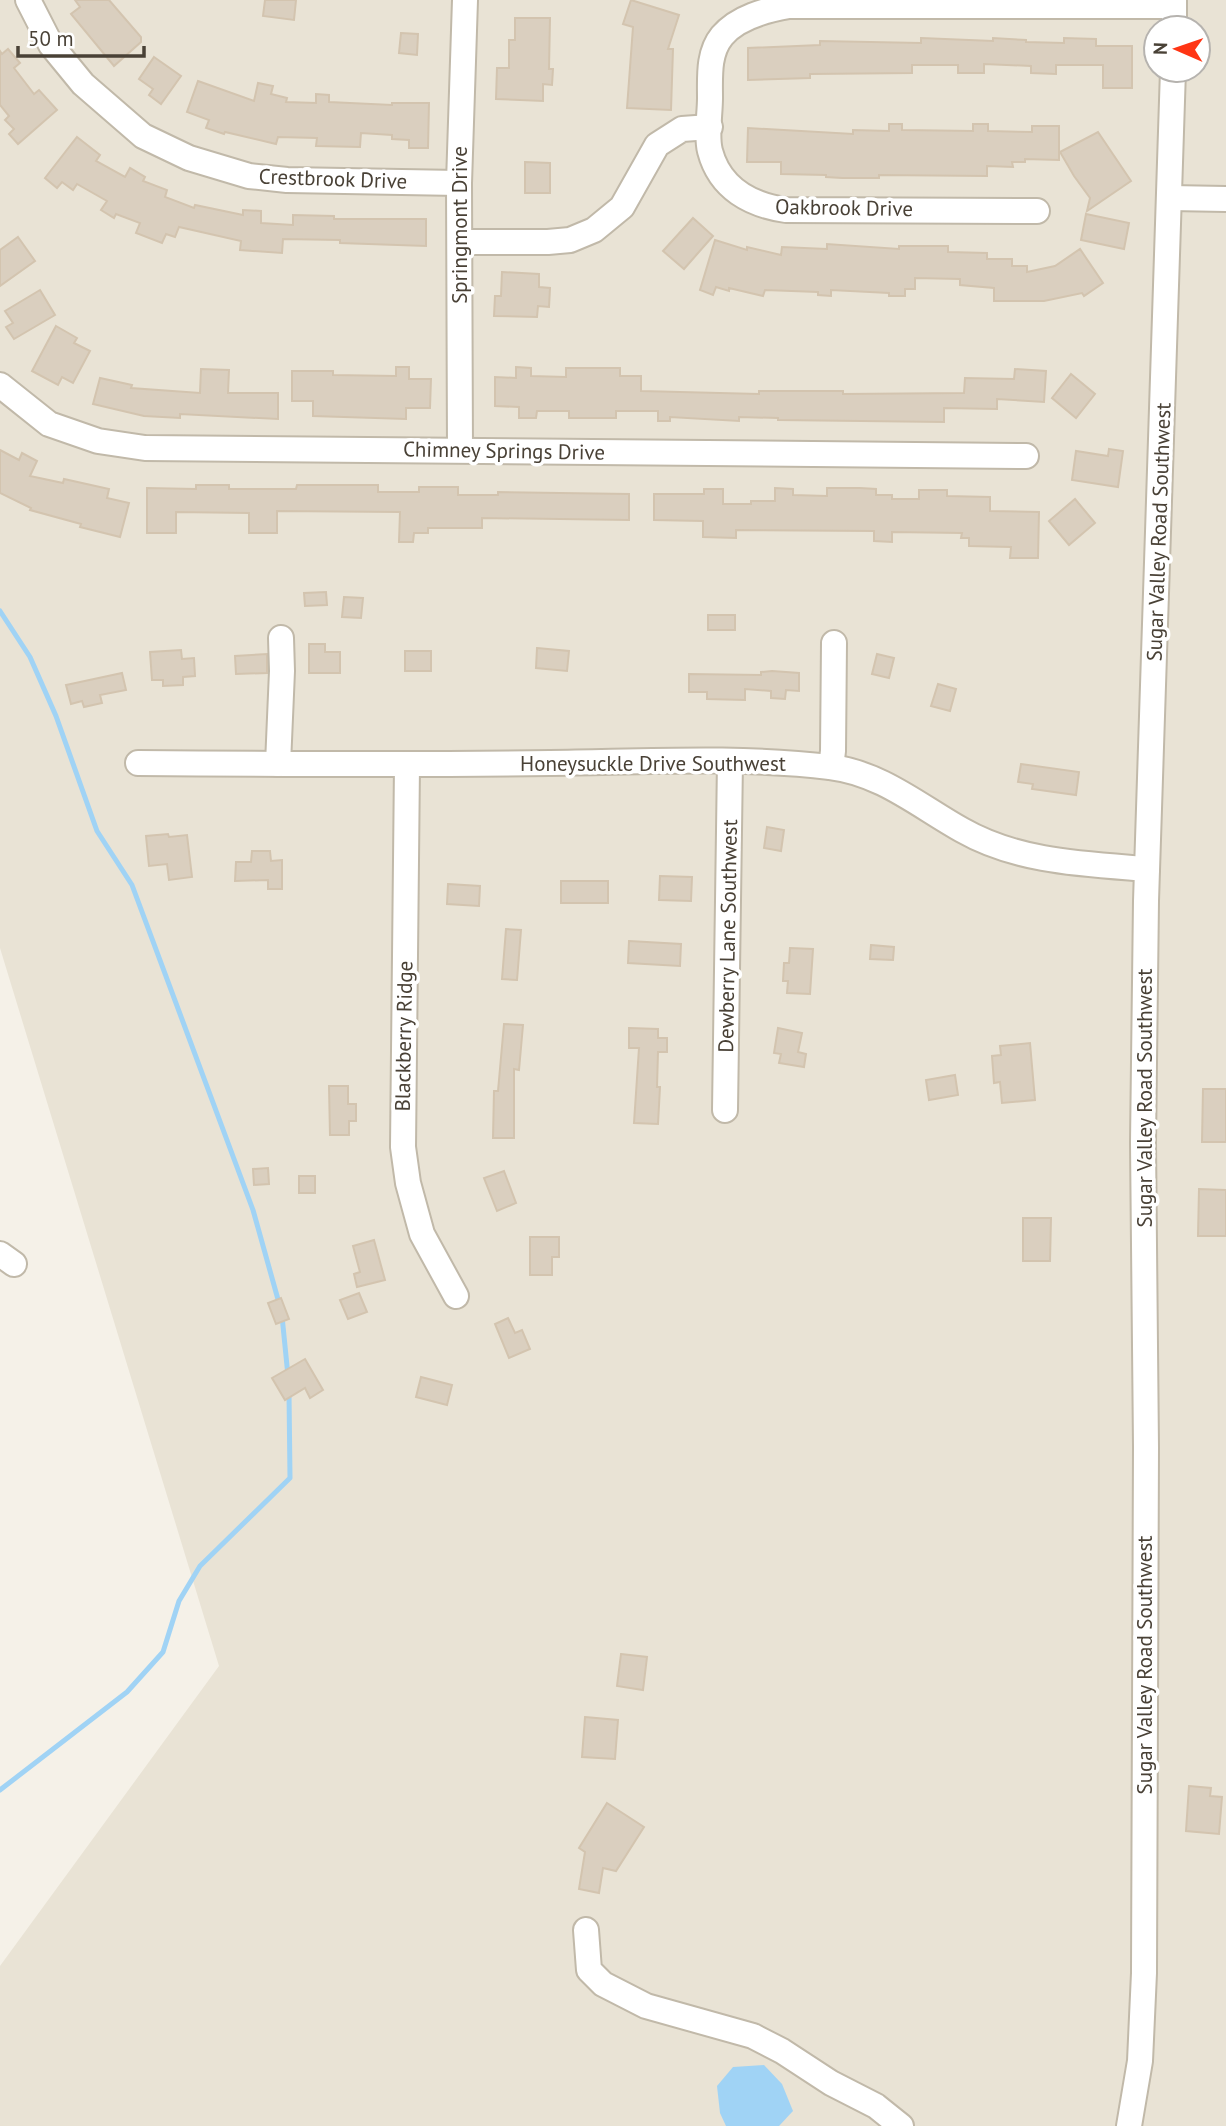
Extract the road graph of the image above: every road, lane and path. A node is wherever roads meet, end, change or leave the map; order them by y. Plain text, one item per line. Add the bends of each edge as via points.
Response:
1 (28, 0) edge
2 (465, 0) edge
3 (1174, 11) edge
4 (1173, 84) edge
5 (710, 127) junction
6 (458, 183) junction
7 (1170, 198) junction
8 (1226, 199) edge
9 (1037, 211) dead end
10 (460, 242) junction
11 (0, 385) edge
12 (460, 450) junction
13 (1026, 456) dead end
14 (281, 638) dead end
15 (834, 643) dead end
16 (730, 761) junction
17 (138, 763) dead end
18 (278, 764) junction
19 (407, 765) junction
20 (831, 767) junction
21 (1147, 869) junction
22 (725, 1110) dead end
23 (456, 1296) dead end
24 (586, 1930) dead end
25 (901, 2126) edge
26 (1129, 2126) edge

1 - 6 street, Crestbrook Drive via 51,45 83,84 143,136 189,158 249,176 287,180
2 - 6 street, Springmont Drive
3 - 5 street, Oakbrook Drive via 789,6 762,12 720,38 710,62
4 - 7 street, Sugar Valley Road Southwest
5 - 9 street, Oakbrook Drive via 710,150 719,170 731,188 762,206 786,210
5 - 10 street via 682,129 657,145 622,207 594,230 559,241
6 - 10 street, Springmont Drive
7 - 8 street
7 - 21 street, Sugar Valley Road Southwest
10 - 12 street, Springmont Drive
11 - 12 street, Chimney Springs Drive via 49,424 99,441 145,449
12 - 13 street, Chimney Springs Drive
14 - 18 street
15 - 20 street
16 - 19 street, Honeysuckle Drive Southwest
16 - 20 street, Honeysuckle Drive Southwest
16 - 22 street, Dewberry Lane Southwest
17 - 18 street, Honeysuckle Drive Southwest
18 - 19 street, Honeysuckle Drive Southwest
19 - 23 street, Blackberry Ridge via 403,1147 422,1234
20 - 21 street, Honeysuckle Drive Southwest via 892,787 963,831 1004,849 1067,863
21 - 26 street, Sugar Valley Road Southwest via 1144,1973 1140,2061
24 - 25 street via 589,1970 603,1984 646,2006 753,2036 876,2106

